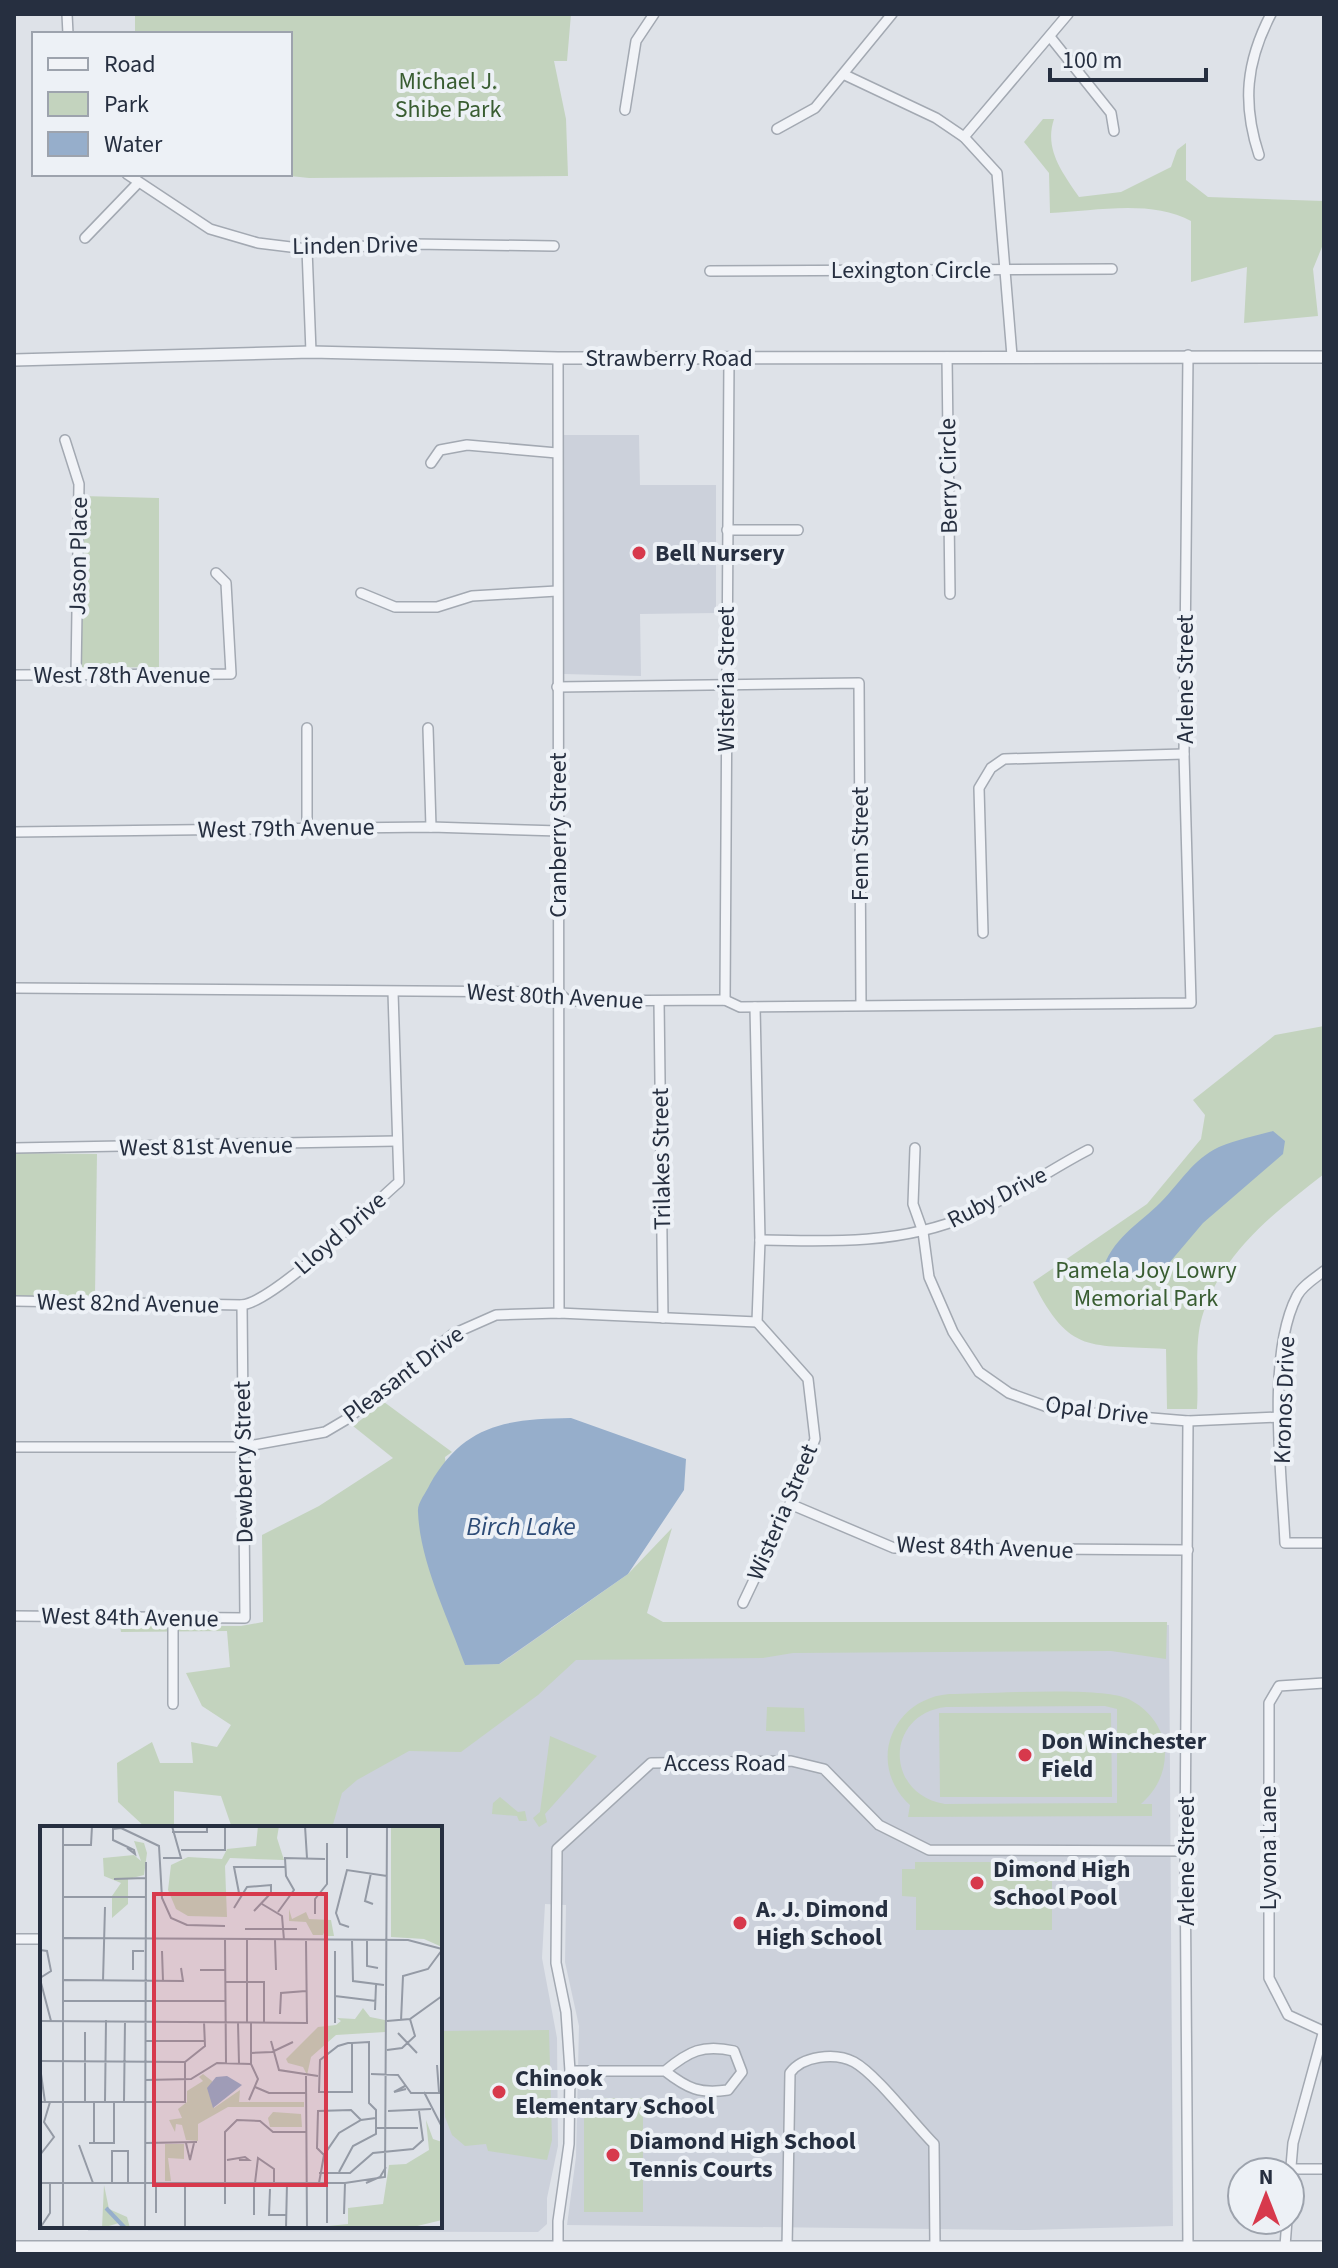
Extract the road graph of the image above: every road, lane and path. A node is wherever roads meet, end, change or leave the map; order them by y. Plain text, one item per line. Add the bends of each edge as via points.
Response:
1 (654, 14) edge
2 (892, 14) edge
3 (1068, 14) edge
4 (1271, 14) edge
5 (1051, 38) junction
6 (845, 75) junction
7 (625, 110) dead end
8 (777, 129) dead end
9 (1114, 131) dead end
10 (964, 137) junction
11 (1259, 155) dead end
12 (129, 176) edge
13 (137, 184) junction
14 (85, 238) dead end
15 (554, 246) dead end
16 (307, 249) junction
17 (1004, 269) junction
18 (1112, 269) dead end
19 (710, 271) dead end
20 (311, 352) junction
21 (1188, 355) junction
22 (1012, 356) junction
23 (947, 357) junction
24 (1324, 357) edge
25 (558, 358) junction
26 (729, 358) junction
27 (14, 360) edge
28 (65, 440) dead end
29 (557, 453) junction
30 (431, 463) dead end
31 (727, 530) junction
32 (798, 530) dead end
33 (216, 573) dead end
34 (557, 591) junction
35 (361, 593) dead end
36 (950, 594) dead end
37 (14, 675) edge
38 (76, 675) junction
39 (557, 687) junction
40 (725, 687) junction
41 (307, 728) dead end
42 (428, 728) dead end
43 (1184, 754) junction
44 (431, 827) junction
45 (307, 828) junction
46 (559, 831) junction
47 (14, 832) edge
48 (983, 933) dead end
49 (14, 988) edge
50 (393, 992) junction
51 (558, 992) junction
52 (725, 1000) junction
53 (659, 1001) junction
54 (1191, 1003) joint
55 (861, 1005) junction
56 (755, 1007) junction
57 (397, 1141) junction
58 (14, 1148) edge
59 (915, 1148) dead end
60 (1088, 1150) dead end
61 (923, 1232) junction
62 (760, 1240) junction
63 (1324, 1271) edge
64 (14, 1301) edge
65 (242, 1305) junction
66 (559, 1313) junction
67 (663, 1318) junction
68 (757, 1322) junction
69 (1280, 1417) junction
70 (1188, 1421) junction
71 (14, 1447) edge
72 (243, 1447) junction
73 (790, 1504) junction
74 (1324, 1543) edge
75 (1188, 1550) junction
76 (743, 1603) dead end
77 (14, 1616) edge
78 (173, 1618) junction
79 (245, 1618) joint
80 (1324, 1683) edge
81 (173, 1704) dead end
82 (1185, 1851) junction
83 (14, 1939) edge
84 (40, 1939) edge
85 (1324, 2030) edge
86 (570, 2071) junction
87 (665, 2071) junction
88 (1293, 2156) edge
89 (1286, 2236) edge
90 (1285, 2246) junction
91 (1324, 2247) edge
92 (935, 2248) junction
93 (15, 2249) edge
94 (242, 2250) edge
95 (783, 2250) edge
96 (558, 2251) edge
97 (1035, 2251) edge
98 (1188, 2251) edge

1 - 7 street via 636,41
2 - 6 street
3 - 5 street
4 - 11 street via 1250,65 1247,87
5 - 9 street via 1111,113
5 - 10 street
6 - 8 street via 815,108
6 - 10 street
10 - 17 street via 997,173
12 - 13 street, Linden Drive
13 - 14 street
13 - 16 street, Linden Drive via 210,229 258,243
15 - 16 street, Linden Drive
16 - 20 street
17 - 18 street, Lexington Circle
17 - 19 street, Lexington Circle
17 - 22 street
20 - 25 street, Strawberry Road
20 - 27 street, Strawberry Road
21 - 22 street, Strawberry Road
21 - 24 street, Strawberry Road
21 - 43 street, Arlene Street
22 - 23 street, Strawberry Road
23 - 26 street, Strawberry Road
23 - 36 street, Berry Circle
25 - 26 street, Strawberry Road
25 - 29 street, Cranberry Street
26 - 31 street, Wisteria Street
28 - 38 street, Jason Place via 79,484
29 - 30 street via 467,445 440,450
29 - 34 street, Cranberry Street
31 - 32 street
31 - 40 street, Wisteria Street
33 - 38 street, West 78th Avenue via 226,583 231,674
34 - 35 street via 472,596 437,607 395,607
34 - 39 street, Cranberry Street
37 - 38 street, West 78th Avenue
39 - 40 street
39 - 46 street, Cranberry Street
40 - 52 street, Wisteria Street
40 - 55 street, Fenn Street via 859,683
41 - 45 street
42 - 44 street
43 - 48 street via 1004,759 991,768 979,788
43 - 54 street, Arlene Street
44 - 45 street, West 79th Avenue
44 - 46 street, West 79th Avenue
45 - 47 street, West 79th Avenue
46 - 51 street, Cranberry Street
49 - 50 street, West 80th Avenue
50 - 51 street, West 80th Avenue
50 - 57 street, Lloyd Drive
51 - 53 street, West 80th Avenue via 568,1001
51 - 66 street, Cranberry Street
52 - 53 street, West 80th Avenue
52 - 56 street, West 80th Avenue
53 - 67 street, Trilakes Street
54 - 55 street, West 80th Avenue
55 - 56 street, West 80th Avenue
56 - 62 street
57 - 58 street, West 81st Avenue
57 - 65 street, Lloyd Drive via 399,1182 277,1287 254,1304
59 - 61 street, Opal Drive via 913,1204
60 - 61 street, Ruby Drive via 972,1215
61 - 62 street, Ruby Drive via 845,1242
61 - 70 street, Opal Drive via 929,1277 953,1332 979,1372 1009,1393 1056,1410
62 - 68 street
63 - 69 street, Kronos Drive via 1298,1293 1283,1331
64 - 65 street, West 82nd Avenue
65 - 72 street, Dewberry Street
66 - 67 street, Pleasant Drive
66 - 72 street, Pleasant Drive via 496,1315 469,1324 325,1432
67 - 68 street, Pleasant Drive
68 - 73 street, Wisteria Street via 808,1379 815,1439
69 - 70 street, Opal Drive
69 - 74 street, Kronos Drive via 1285,1543
70 - 75 street, Arlene Street
71 - 72 street, Pleasant Drive
72 - 79 street, Dewberry Street
73 - 75 street, West 84th Avenue via 894,1548
73 - 76 street, Wisteria Street
75 - 82 street, Arlene Street
77 - 78 street, West 84th Avenue
78 - 79 street, West 84th Avenue
78 - 81 street
80 - 85 street, Lyvona Lane via 1279,1686 1269,1703 1267,1787 1269,1978 1288,2015
82 - 86 street, Access Road via 929,1850 879,1825 824,1769 791,1761 651,1763 557,1849 556,1963
82 - 98 street, Arlene Street
83 - 84 street
85 - 88 street
86 - 87 street
86 - 96 street
87 - 87 street via 687,2053 711,2045 734,2051 742,2072 728,2090 704,2093 687,2089
89 - 90 street
90 - 91 street
90 - 98 street
92 - 95 street
92 - 95 street via 934,2144 858,2065 812,2058 797,2063 790,2073
92 - 97 street
93 - 94 street
94 - 96 street
95 - 96 street
97 - 98 street

